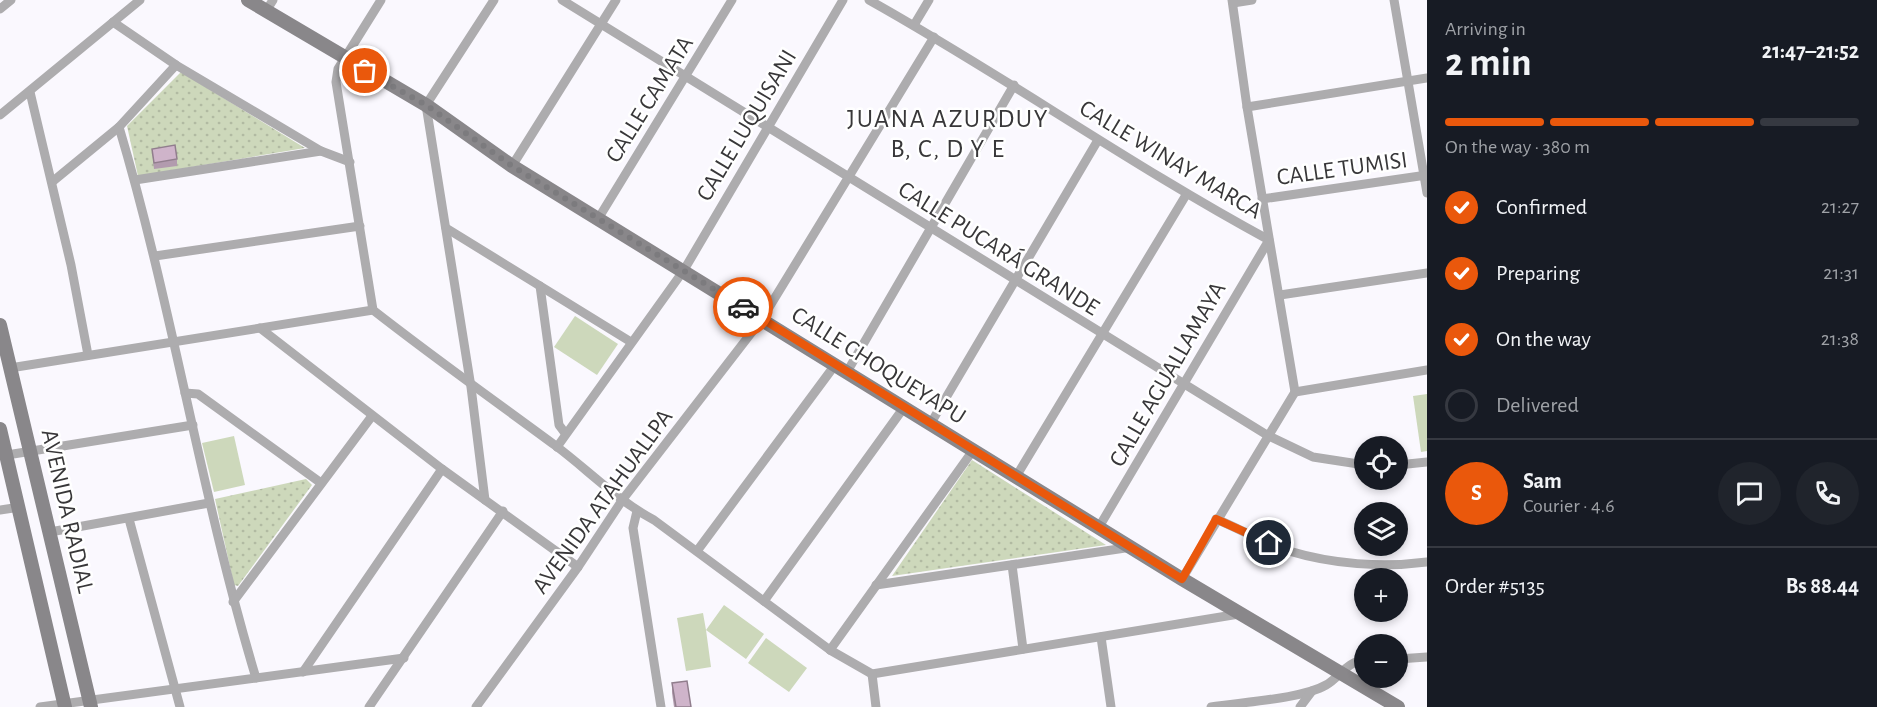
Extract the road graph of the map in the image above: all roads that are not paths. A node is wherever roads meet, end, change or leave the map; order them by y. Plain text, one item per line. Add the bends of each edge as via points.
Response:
1 (10, 0) edge
2 (140, 0) edge
3 (248, 0) edge
4 (381, 0) edge
5 (494, 0) edge
6 (562, 0) edge
7 (616, 0) edge
8 (732, 0) edge
9 (843, 0) edge
10 (869, 0) edge
11 (929, 0) edge
12 (1252, 0) edge
13 (1394, 0) edge
14 (1232, 2) edge
15 (270, 6) edge
16 (0, 9) edge
17 (113, 22) junction
18 (603, 24) junction
19 (914, 25) junction
20 (934, 37) junction
21 (345, 59) junction
22 (176, 65) junction
23 (687, 75) junction
24 (1427, 78) edge
25 (1408, 81) junction
26 (1014, 85) junction
27 (30, 92) junction
28 (426, 105) junction
29 (1247, 107) junction
30 (0, 115) edge
31 (119, 127) junction
32 (767, 128) junction
33 (1098, 140) junction
34 (321, 151) junction
35 (350, 162) junction
36 (512, 166) junction
37 (850, 176) junction
38 (1426, 176) edge
39 (135, 180) junction
40 (52, 182) junction
41 (1427, 193) edge
42 (1186, 195) junction
43 (1262, 199) junction
44 (598, 219) junction
45 (360, 226) junction
46 (446, 228) junction
47 (930, 228) junction
48 (1269, 240) junction
49 (155, 256) junction
50 (684, 270) junction
51 (1427, 273) edge
52 (1015, 282) junction
53 (540, 286) junction
54 (1280, 295) junction
55 (373, 310) junction
56 (762, 319) junction
57 (0, 325) edge
58 (260, 328) junction
59 (1103, 336) junction
60 (172, 342) junction
61 (631, 342) junction
62 (88, 355) junction
63 (10, 368) junction
64 (841, 368) junction
65 (1427, 370) edge
66 (1183, 383) junction
67 (471, 387) junction
68 (1295, 392) junction
69 (185, 393) junction
70 (905, 406) junction
71 (372, 416) junction
72 (931, 423) junction
73 (193, 425) junction
74 (565, 433) junction
75 (1267, 435) junction
76 (1, 437) edge
77 (556, 447) junction
78 (974, 449) junction
79 (31, 450) junction
80 (7, 455) junction
81 (1427, 462) edge
82 (1354, 463) edge
83 (1408, 464) edge
84 (442, 469) junction
85 (1017, 475) junction
86 (321, 483) junction
87 (485, 500) junction
88 (623, 500) junction
89 (209, 503) junction
90 (20, 507) junction
91 (0, 510) edge
92 (503, 511) junction
93 (637, 511) junction
94 (129, 519) junction
95 (1216, 519) junction
96 (1099, 528) junction
97 (50, 532) junction
98 (1133, 547) junction
99 (697, 551) junction
100 (1427, 562) edge
101 (1012, 565) junction
102 (578, 567) junction
103 (1182, 579) junction
104 (876, 585) junction
105 (764, 601) junction
106 (233, 602) junction
107 (1239, 614) junction
108 (1101, 636) junction
109 (1023, 649) junction
110 (830, 650) junction
111 (1427, 657) edge
112 (404, 658) junction
113 (1408, 658) edge
114 (1354, 664) edge
115 (303, 672) junction
116 (872, 674) junction
117 (1340, 674) junction
118 (256, 678) junction
119 (176, 689) junction
120 (1312, 691) junction
121 (90, 704) edge
122 (65, 705) edge
123 (40, 707) edge
124 (180, 707) edge
125 (369, 707) edge
126 (476, 707) edge
127 (661, 707) edge
128 (876, 707) edge
129 (1111, 707) edge
130 (1211, 707) edge
131 (1300, 707) edge
132 (1398, 707) edge

1 - 16 street
2 - 17 street
3 - 15 street, CALLE CHOQUEYAPU
4 - 21 street
5 - 28 street
6 - 18 street, CALLE PUCARÁ GRANDE
7 - 18 street
8 - 23 street, CALLE CAMATA
9 - 32 street, CALLE LUQUISANI
10 - 19 street, CALLE WINAY MARCA
11 - 19 street
12 - 14 street
13 - 25 street
14 - 29 street
15 - 21 street, CALLE CHOQUEYAPU
17 - 22 street
17 - 27 street
18 - 23 street, CALLE PUCARÁ GRANDE
18 - 36 street
19 - 20 street, CALLE WINAY MARCA
20 - 26 street, CALLE WINAY MARCA
20 - 37 street, AVENIDA ATAHUALLPA
21 - 28 street, CALLE CHOQUEYAPU
21 - 35 street via 336,82
22 - 31 street
22 - 34 street
23 - 32 street, CALLE PUCARÁ GRANDE
23 - 44 street, CALLE CAMATA
24 - 25 street
25 - 29 street
25 - 38 street
26 - 33 street, CALLE WINAY MARCA
26 - 47 street
27 - 30 street
27 - 40 street
28 - 36 street, CALLE CHOQUEYAPU
28 - 46 street
29 - 43 street
31 - 39 street
31 - 40 street
32 - 37 street, CALLE PUCARÁ GRANDE
32 - 50 street, CALLE LUQUISANI
33 - 42 street, CALLE WINAY MARCA
33 - 52 street
34 - 35 street
34 - 39 street
35 - 45 street
36 - 44 street, CALLE CHOQUEYAPU
37 - 47 street, CALLE PUCARÁ GRANDE
37 - 56 street, AVENIDA ATAHUALLPA
38 - 41 street
38 - 43 street, CALLE TUMISI
39 - 49 street
40 - 62 street
42 - 48 street, CALLE WINAY MARCA
42 - 59 street
43 - 48 street
44 - 50 street, CALLE CHOQUEYAPU
45 - 49 street
45 - 55 street
46 - 53 street
46 - 67 street
47 - 52 street, CALLE PUCARÁ GRANDE
47 - 64 street
48 - 54 street
48 - 66 street, CALLE AGUALLAMAYA
49 - 60 street
50 - 56 street, CALLE CHOQUEYAPU
50 - 61 street, CALLE LUQUISANI
51 - 54 street
52 - 59 street, CALLE PUCARÁ GRANDE
52 - 72 street
53 - 61 street
53 - 74 street via 559,425
54 - 68 street
55 - 58 street
55 - 67 street
56 - 64 street, CALLE CHOQUEYAPU
56 - 88 street, AVENIDA ATAHUALLPA
57 - 63 street, AVENIDA RADIAL
58 - 60 street
58 - 71 street
59 - 66 street, CALLE PUCARÁ GRANDE
59 - 85 street
60 - 62 street
60 - 69 street
61 - 74 street, CALLE LUQUISANI
62 - 63 street
63 - 79 street, AVENIDA RADIAL
64 - 70 street, CALLE CHOQUEYAPU
64 - 99 street
65 - 68 street
66 - 75 street, CALLE PUCARÁ GRANDE
66 - 96 street, CALLE AGUALLAMAYA
67 - 77 street
67 - 87 street
68 - 75 street
69 - 73 street
69 - 86 street via 198,394
70 - 72 street, CALLE CHOQUEYAPU
70 - 105 street
71 - 84 street
71 - 86 street
72 - 78 street, CALLE CHOQUEYAPU
73 - 79 street
73 - 89 street
74 - 77 street, CALLE LUQUISANI
75 - 82 street, CALLE PUCARÁ GRANDE via 1313,457
75 - 95 street
76 - 80 street, AVENIDA RADIAL
77 - 88 street
78 - 85 street, CALLE CHOQUEYAPU
78 - 104 street
79 - 80 street
79 - 97 street, AVENIDA RADIAL
80 - 90 street, AVENIDA RADIAL
81 - 83 street
84 - 87 street
84 - 115 street
85 - 96 street, CALLE CHOQUEYAPU
86 - 106 street
87 - 92 street
88 - 93 street
88 - 102 street, AVENIDA ATAHUALLPA
89 - 94 street
89 - 106 street
90 - 91 street
90 - 122 street, AVENIDA RADIAL
92 - 102 street
92 - 112 street
93 - 99 street
93 - 127 street via 633,528
94 - 97 street
94 - 119 street
95 - 100 street via 1287,551 1325,560 1374,565
95 - 103 street
96 - 98 street, CALLE CHOQUEYAPU
97 - 121 street, AVENIDA RADIAL
98 - 101 street
98 - 103 street, CALLE CHOQUEYAPU
99 - 105 street
101 - 104 street
101 - 109 street
102 - 126 street, AVENIDA ATAHUALLPA
103 - 107 street, CALLE CHOQUEYAPU
104 - 110 street
105 - 110 street
106 - 118 street
107 - 108 street
107 - 117 street, CALLE CHOQUEYAPU
108 - 109 street
108 - 129 street
109 - 116 street
110 - 116 street
111 - 113 street
112 - 115 street
112 - 125 street
114 - 117 street
115 - 118 street
116 - 128 street
117 - 120 street
117 - 132 street, CALLE CHOQUEYAPU
118 - 119 street
119 - 121 street
119 - 124 street
120 - 130 street
120 - 131 street
121 - 122 street
122 - 123 street

